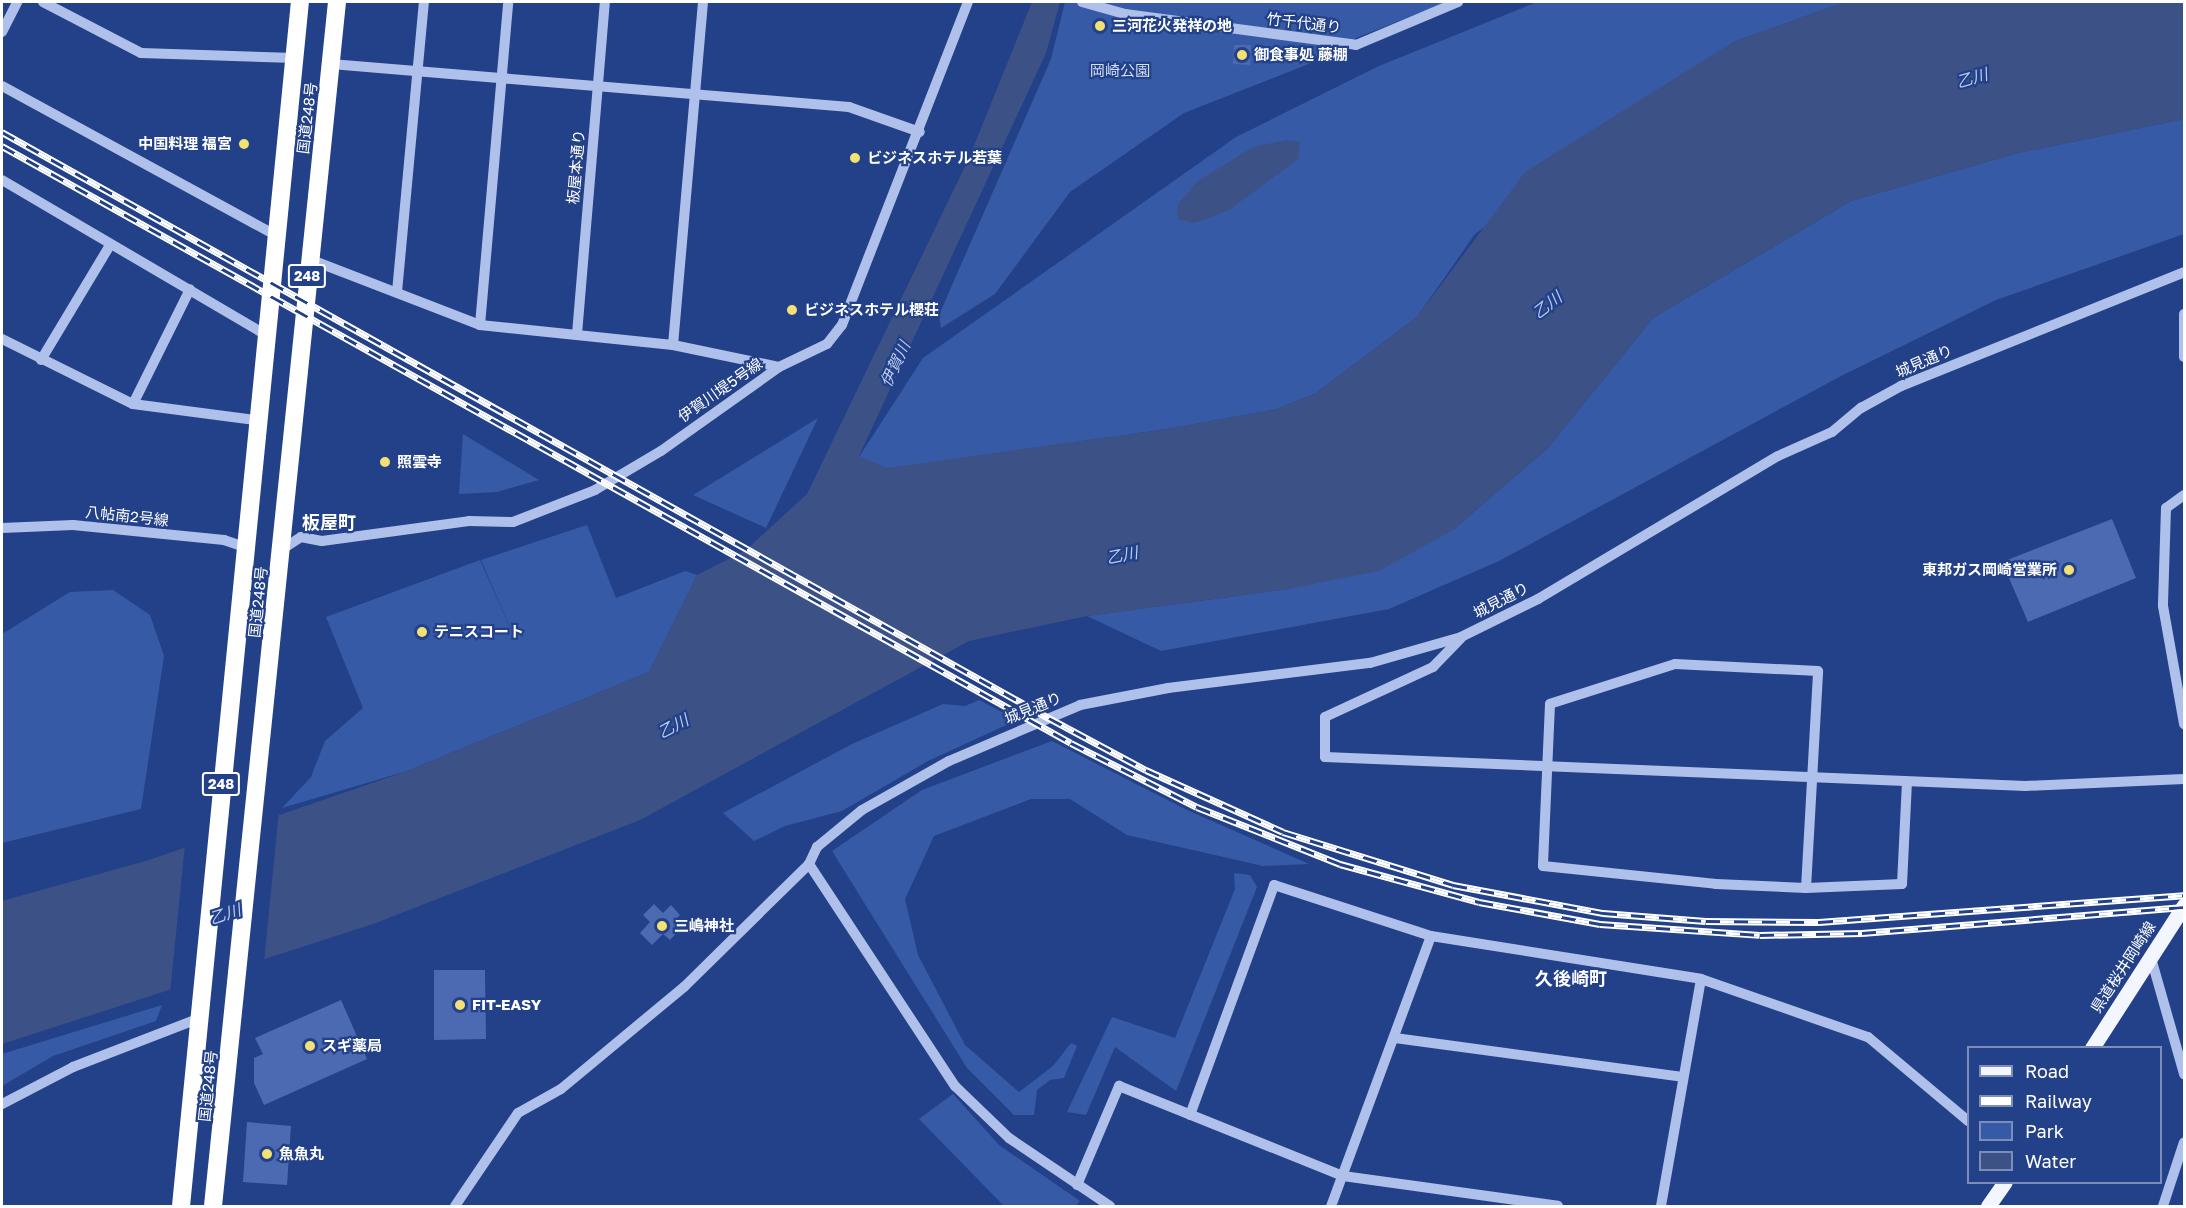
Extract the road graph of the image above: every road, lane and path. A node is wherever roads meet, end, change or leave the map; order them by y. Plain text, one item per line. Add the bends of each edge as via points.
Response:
1 (17, 2) edge
2 (42, 2) edge
3 (300, 2) edge
4 (337, 2) edge
5 (424, 2) edge
6 (508, 2) edge
7 (604, 2) edge
8 (703, 2) edge
9 (968, 2) edge
10 (1082, 2) edge
11 (1458, 2) edge
12 (2, 32) edge
13 (295, 58) junction
14 (331, 64) junction
15 (417, 72) junction
16 (501, 79) junction
17 (2, 86) edge
18 (597, 87) junction
19 (693, 95) junction
20 (920, 132) junction
21 (2, 180) edge
22 (274, 234) junction
23 (110, 245) junction
24 (309, 259) junction
25 (2184, 272) edge
26 (190, 289) junction
27 (397, 292) junction
28 (2184, 314) edge
29 (480, 326) junction
30 (577, 334) junction
31 (266, 335) junction
32 (2, 339) edge
33 (673, 345) junction
34 (2184, 357) edge
35 (41, 360) junction
36 (779, 367) junction
37 (133, 404) junction
38 (255, 420) junction
39 (2184, 495) edge
40 (2, 528) edge
41 (247, 548) junction
42 (281, 550) junction
43 (1461, 637) junction
44 (2181, 694) edge
45 (2184, 724) edge
46 (1547, 766) junction
47 (1813, 778) junction
48 (2184, 779) edge
49 (1907, 782) junction
50 (808, 864) junction
51 (1806, 888) junction
52 (2184, 905) edge
53 (1431, 936) junction
54 (2151, 958) junction
55 (1701, 979) junction
56 (195, 1020) junction
57 (1395, 1038) junction
58 (2093, 1046) edge
59 (2184, 1074) edge
60 (1682, 1077) junction
61 (2, 1104) edge
62 (1190, 1114) junction
63 (1967, 1120) edge
64 (2184, 1142) edge
65 (1343, 1176) junction
66 (2004, 1184) edge
67 (1077, 1185) junction
68 (181, 1206) edge
69 (213, 1206) edge
70 (455, 1206) edge
71 (1110, 1206) edge
72 (1331, 1206) edge
73 (1558, 1206) edge
74 (1660, 1206) edge
75 (1988, 1206) edge
76 (2163, 1206) edge

1 - 12 street
2 - 13 street via 141,52
3 - 13 highway, 国道248号 / 248
4 - 14 highway, 国道248号 / 248
5 - 15 street
6 - 16 street
7 - 18 street, 板屋本通り
8 - 19 street
9 - 20 street, 伊賀川堤5号線
10 - 11 street, 竹千代通り via 1356,45
13 - 22 highway, 国道248号 / 248
14 - 15 street
14 - 24 highway, 国道248号 / 248
15 - 16 street
15 - 27 street
16 - 18 street
16 - 29 street
17 - 22 street
18 - 19 street
18 - 30 street, 板屋本通り
19 - 20 street via 849,107
19 - 33 street
20 - 36 street, 伊賀川堤5号線 via 842,325 827,344
21 - 23 street
22 - 31 highway, 国道248号 / 248
23 - 26 street
23 - 35 street
24 - 27 street
24 - 42 highway, 国道248号 / 248
25 - 43 street, 城見通り via 1900,386 1861,408 1833,432 1778,456 1538,599
26 - 31 street
26 - 37 street
27 - 29 street
28 - 34 street
29 - 30 street
30 - 33 street
31 - 38 highway, 国道248号 / 248
32 - 35 street
33 - 36 street
35 - 37 street
36 - 42 street, 伊賀川堤5号線 via 629,471 596,490 513,522 469,521 322,541 301,537
37 - 38 street
38 - 41 highway, 国道248号 / 248
39 - 44 street via 2166,508 2163,606
40 - 41 street, 八帖南2号線 via 73,525 224,540
41 - 56 highway, 国道248号 / 248
42 - 69 highway, 国道248号 / 248
43 - 46 street via 1433,667 1325,717 1325,757
43 - 50 street, 城見通り via 1370,663 1168,688 1080,705 949,761 862,810 817,847
44 - 45 street
46 - 47 street
46 - 47 street via 1550,704 1675,664 1818,671
46 - 51 street via 1543,866 1619,877
47 - 49 street
47 - 51 street
48 - 49 street via 2025,786
49 - 51 street via 1902,884
50 - 67 street via 955,1086 1009,1138
50 - 70 street, 城見通り via 684,987 561,1089 518,1113
52 - 54 main road, 県道桜井岡崎線
53 - 55 street
53 - 57 street
53 - 62 street via 1274,885
54 - 58 main road, 県道桜井岡崎線
54 - 59 street
55 - 60 street
55 - 63 street via 1868,1037
56 - 61 street via 73,1067
56 - 68 highway, 国道248号 / 248
57 - 60 street
57 - 65 street
60 - 74 street
62 - 65 street
62 - 67 street via 1119,1086
64 - 76 street
65 - 72 street
65 - 73 street
66 - 75 main road
67 - 71 street

